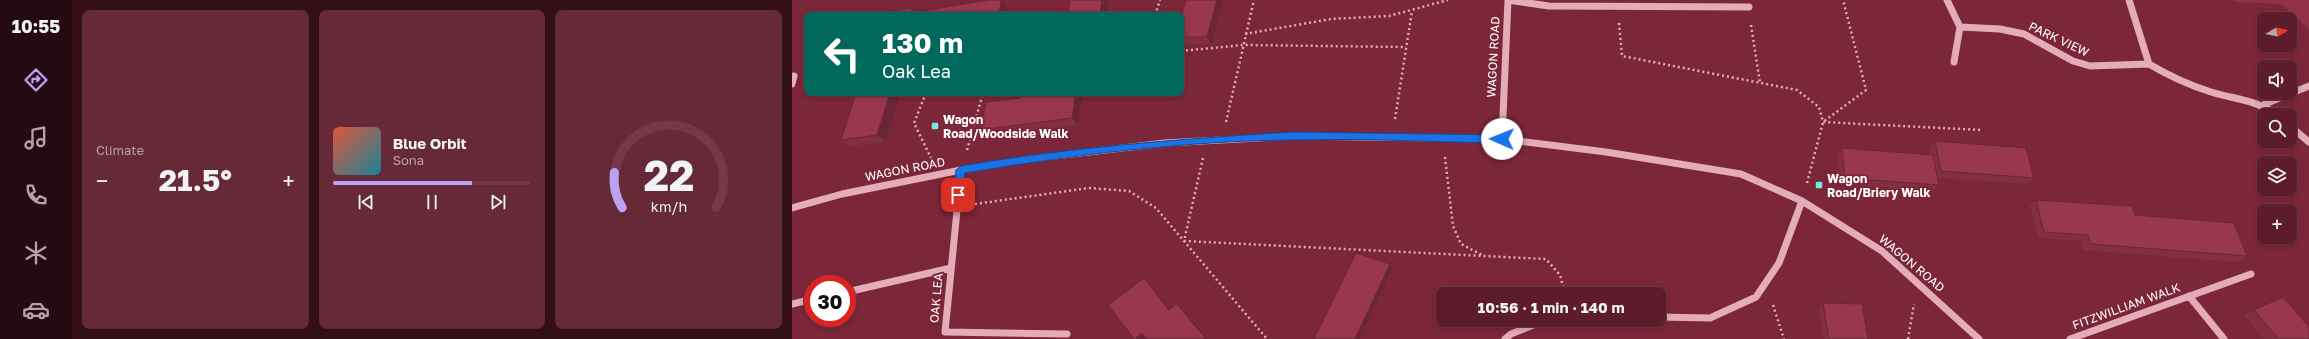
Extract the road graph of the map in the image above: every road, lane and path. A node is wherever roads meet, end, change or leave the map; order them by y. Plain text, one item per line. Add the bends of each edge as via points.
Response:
1 (1160, 0) edge
2 (1254, 0) edge
3 (1448, 0) edge
4 (1843, 0) edge
5 (1947, 0) edge
6 (2129, 0) edge
7 (1618, 7) junction
8 (1749, 7) joint
9 (1412, 11) junction
10 (1156, 12) edge
11 (1960, 27) junction
12 (1245, 34) junction
13 (1243, 45) junction
14 (1406, 47) junction
15 (1184, 51) edge
16 (1954, 62) dead end
17 (2149, 64) junction
18 (794, 76) dead end
19 (1760, 83) junction
20 (792, 84) edge
21 (2309, 86) edge
22 (925, 96) edge
23 (982, 96) edge
24 (2265, 104) junction
25 (2269, 108) edge
26 (1823, 122) junction
27 (1981, 130) dead end
28 (2297, 132) edge
29 (1392, 138) junction
30 (1443, 138) junction
31 (1502, 139) junction
32 (1222, 140) junction
33 (1207, 141) junction
34 (2309, 142) edge
35 (961, 170) junction
36 (939, 175) junction
37 (1802, 201) junction
38 (957, 207) junction
39 (792, 208) edge
40 (1184, 242) junction
41 (1484, 256) junction
42 (951, 268) junction
43 (2251, 274) dead end
44 (1766, 282) junction
45 (1918, 283) junction
46 (1563, 287) edge
47 (856, 290) edge
48 (2189, 296) junction
49 (804, 302) edge
50 (792, 304) edge
51 (1666, 317) edge
52 (1528, 327) edge
53 (1066, 334) dead end
54 (1267, 339) edge
55 (1506, 339) edge
56 (1784, 339) edge
57 (1908, 339) edge
58 (1979, 339) edge
59 (2070, 339) edge
60 (2224, 339) edge

1 - 10 path
2 - 12 path
3 - 9 path
4 - 26 path via 1866,90
5 - 11 street
6 - 17 street
7 - 8 street, WAGON ROAD
7 - 19 path via 1622,56
7 - 31 street, WAGON ROAD via 1549,6 1508,0
8 - 19 path
9 - 12 path via 1388,16 1331,19
9 - 14 path
11 - 16 street
11 - 17 street, PARK VIEW via 2023,34 2070,60 2091,66
12 - 13 path
13 - 14 path
13 - 15 path
13 - 32 path
14 - 29 path
17 - 24 street via 2168,76 2191,85 2232,98
18 - 20 street
19 - 26 path via 1797,90 1818,107
21 - 24 street
22 - 36 path via 914,123
23 - 35 path
24 - 25 street
26 - 27 path
26 - 37 path
28 - 34 street
29 - 30 street, WAGON ROAD
29 - 32 street, WAGON ROAD via 1293,136
30 - 31 street, WAGON ROAD
30 - 41 path via 1453,226 1461,244
31 - 37 street, WAGON ROAD via 1606,152 1741,174
32 - 33 street, WAGON ROAD
33 - 35 street, WAGON ROAD via 1165,143 1037,158
33 - 40 path
35 - 36 street, WAGON ROAD
35 - 38 street, OAK LEA
36 - 39 street, WAGON ROAD via 842,194
37 - 44 street via 1779,263
37 - 45 street, WAGON ROAD via 1882,251
38 - 40 path via 1090,188 1129,191 1156,208
38 - 42 street, OAK LEA
40 - 41 path
40 - 54 path
41 - 46 path via 1546,259 1560,275
42 - 47 street
42 - 53 street, OAK LEA via 945,332
43 - 48 street, FITZWILLIAM WALK
44 - 51 street via 1756,297 1710,318
44 - 56 path
45 - 57 path
45 - 58 street, WAGON ROAD
48 - 59 street, FITZWILLIAM WALK
48 - 60 street, FITZWILLIAM WALK
49 - 50 street
52 - 55 street via 1511,334

